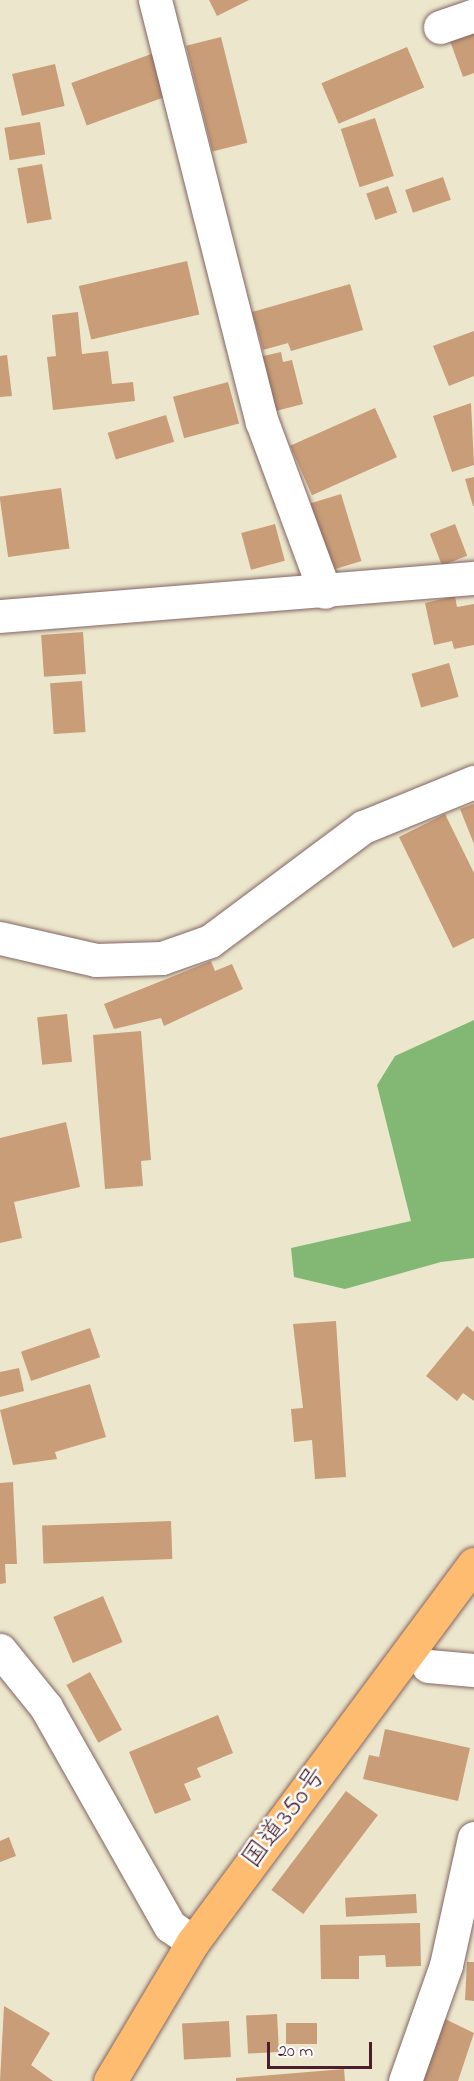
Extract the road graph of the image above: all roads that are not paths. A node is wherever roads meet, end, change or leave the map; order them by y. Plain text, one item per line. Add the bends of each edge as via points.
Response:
1 (155, 0) edge
2 (474, 15) edge
3 (440, 27) dead end
4 (474, 578) edge
5 (325, 592) junction
6 (0, 616) edge
7 (474, 782) edge
8 (0, 938) edge
9 (474, 1564) edge
10 (0, 1650) edge
11 (428, 1666) dead end
12 (474, 1670) edge
13 (474, 1838) edge
14 (463, 1940) edge
15 (193, 1942) junction
16 (110, 2081) edge
17 (405, 2081) edge

1 - 5 street via 262,422
2 - 3 street
4 - 5 street
5 - 6 street
7 - 8 street via 363,827 210,941 162,958 96,960
9 - 15 highway, 国道350号
10 - 15 street via 46,1707 170,1926
11 - 12 street
13 - 14 street
14 - 17 street
15 - 16 highway, 国道350号

